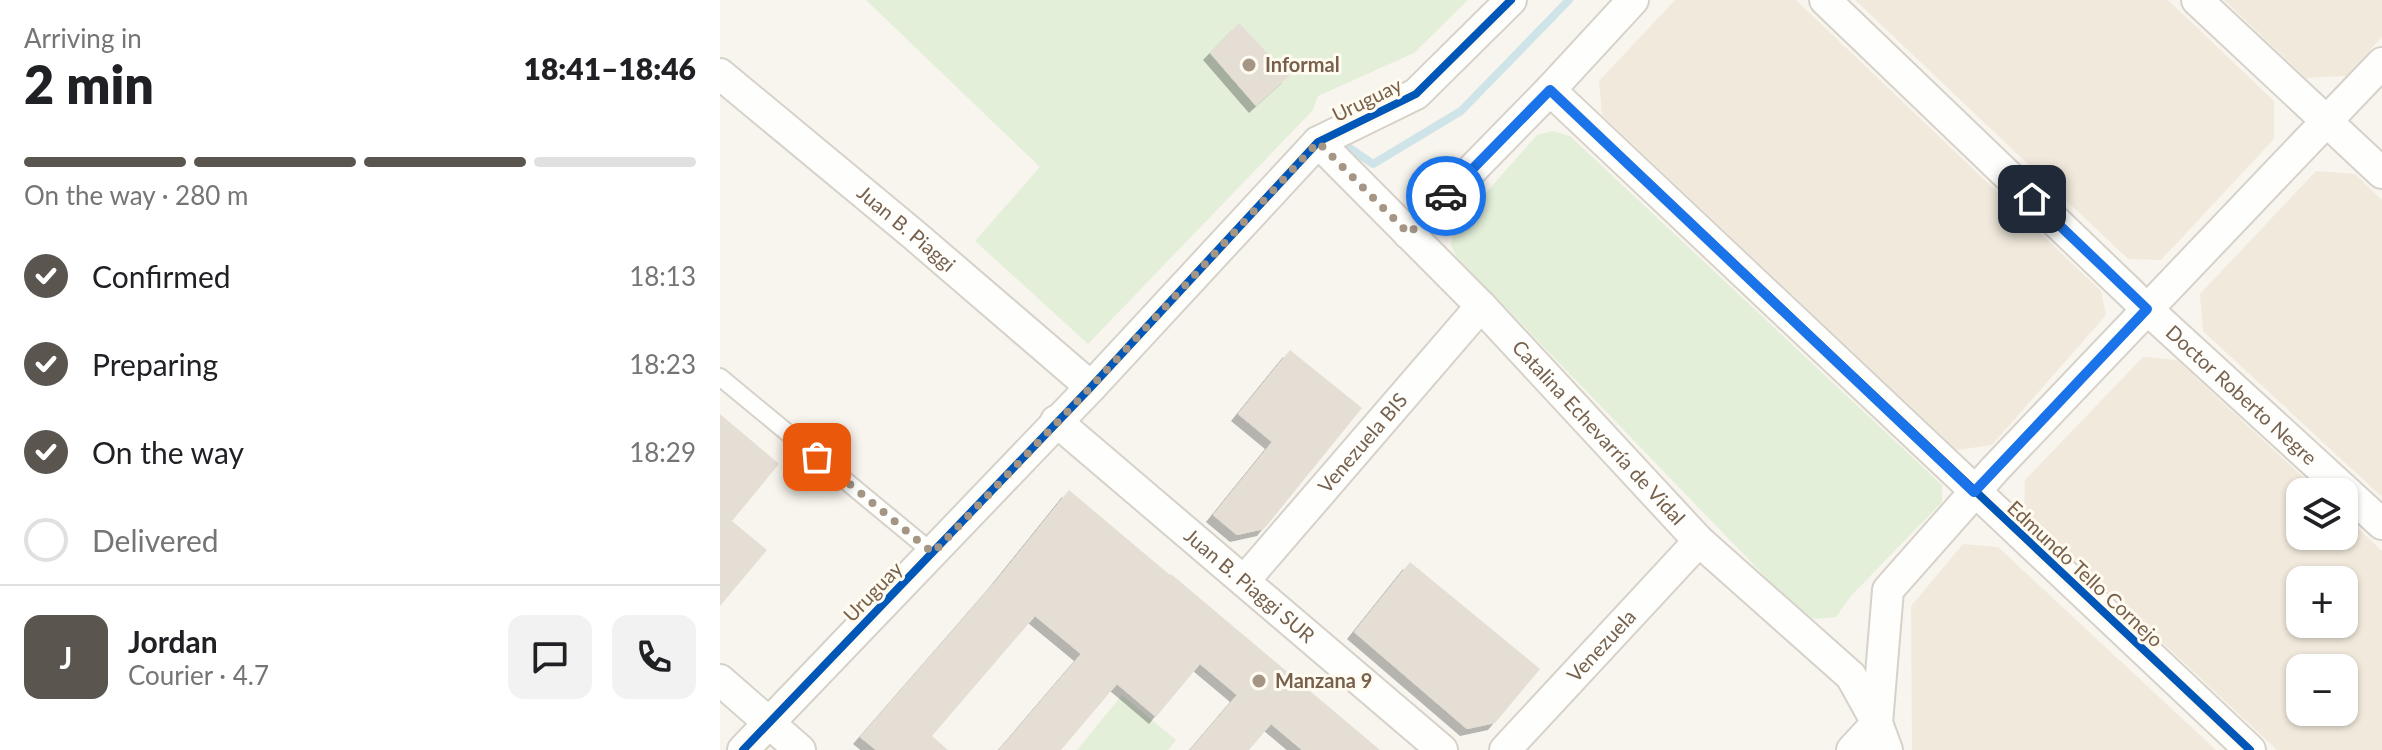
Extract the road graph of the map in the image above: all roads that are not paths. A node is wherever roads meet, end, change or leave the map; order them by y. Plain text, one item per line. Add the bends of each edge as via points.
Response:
1 (1511, 0) edge
2 (1633, 0) edge
3 (1825, 0) edge
4 (2197, 0) edge
5 (2382, 63) edge
6 (720, 74) edge
7 (1550, 90) junction
8 (2325, 120) junction
9 (1318, 142) junction
10 (2382, 173) edge
11 (1409, 234) junction
12 (1481, 306) junction
13 (2147, 309) junction
14 (720, 377) edge
15 (1091, 387) junction
16 (1056, 421) junction
17 (1974, 492) junction
18 (2382, 524) edge
19 (1699, 541) junction
20 (933, 553) junction
21 (1244, 581) junction
22 (720, 680) edge
23 (770, 722) junction
24 (1882, 736) edge
25 (743, 750) edge
26 (800, 750) edge
27 (1442, 750) edge
28 (1505, 750) edge
29 (1852, 750) edge
30 (2250, 750) edge

1 - 9 street, Uruguay via 1416,94
2 - 7 street
3 - 13 street, Doctor Roberto Negre
4 - 8 street
5 - 8 street
6 - 15 street, Juan B. Piaggi
7 - 11 street
7 - 17 street, Edmundo Tello Cornejo
8 - 10 street
8 - 13 street
9 - 11 street, Catalina Echevarría de Vidal
9 - 15 street, Uruguay
11 - 12 street, Catalina Echevarría de Vidal
12 - 19 street, Catalina Echevarría de Vidal
12 - 21 street, Venezuela BIS
13 - 17 street
13 - 18 street, Doctor Roberto Negre
14 - 20 lane
15 - 16 street, Uruguay
16 - 20 street, Uruguay
16 - 21 street, Juan B. Piaggi SUR
17 - 24 street via 1888,590
17 - 30 street, Edmundo Tello Cornejo
19 - 24 street, Catalina Echevarría de Vidal via 1851,676
19 - 28 street, Venezuela
20 - 23 street, Uruguay
21 - 27 street, Juan B. Piaggi SUR
22 - 23 street
23 - 25 street, Uruguay
23 - 26 street
24 - 29 street

